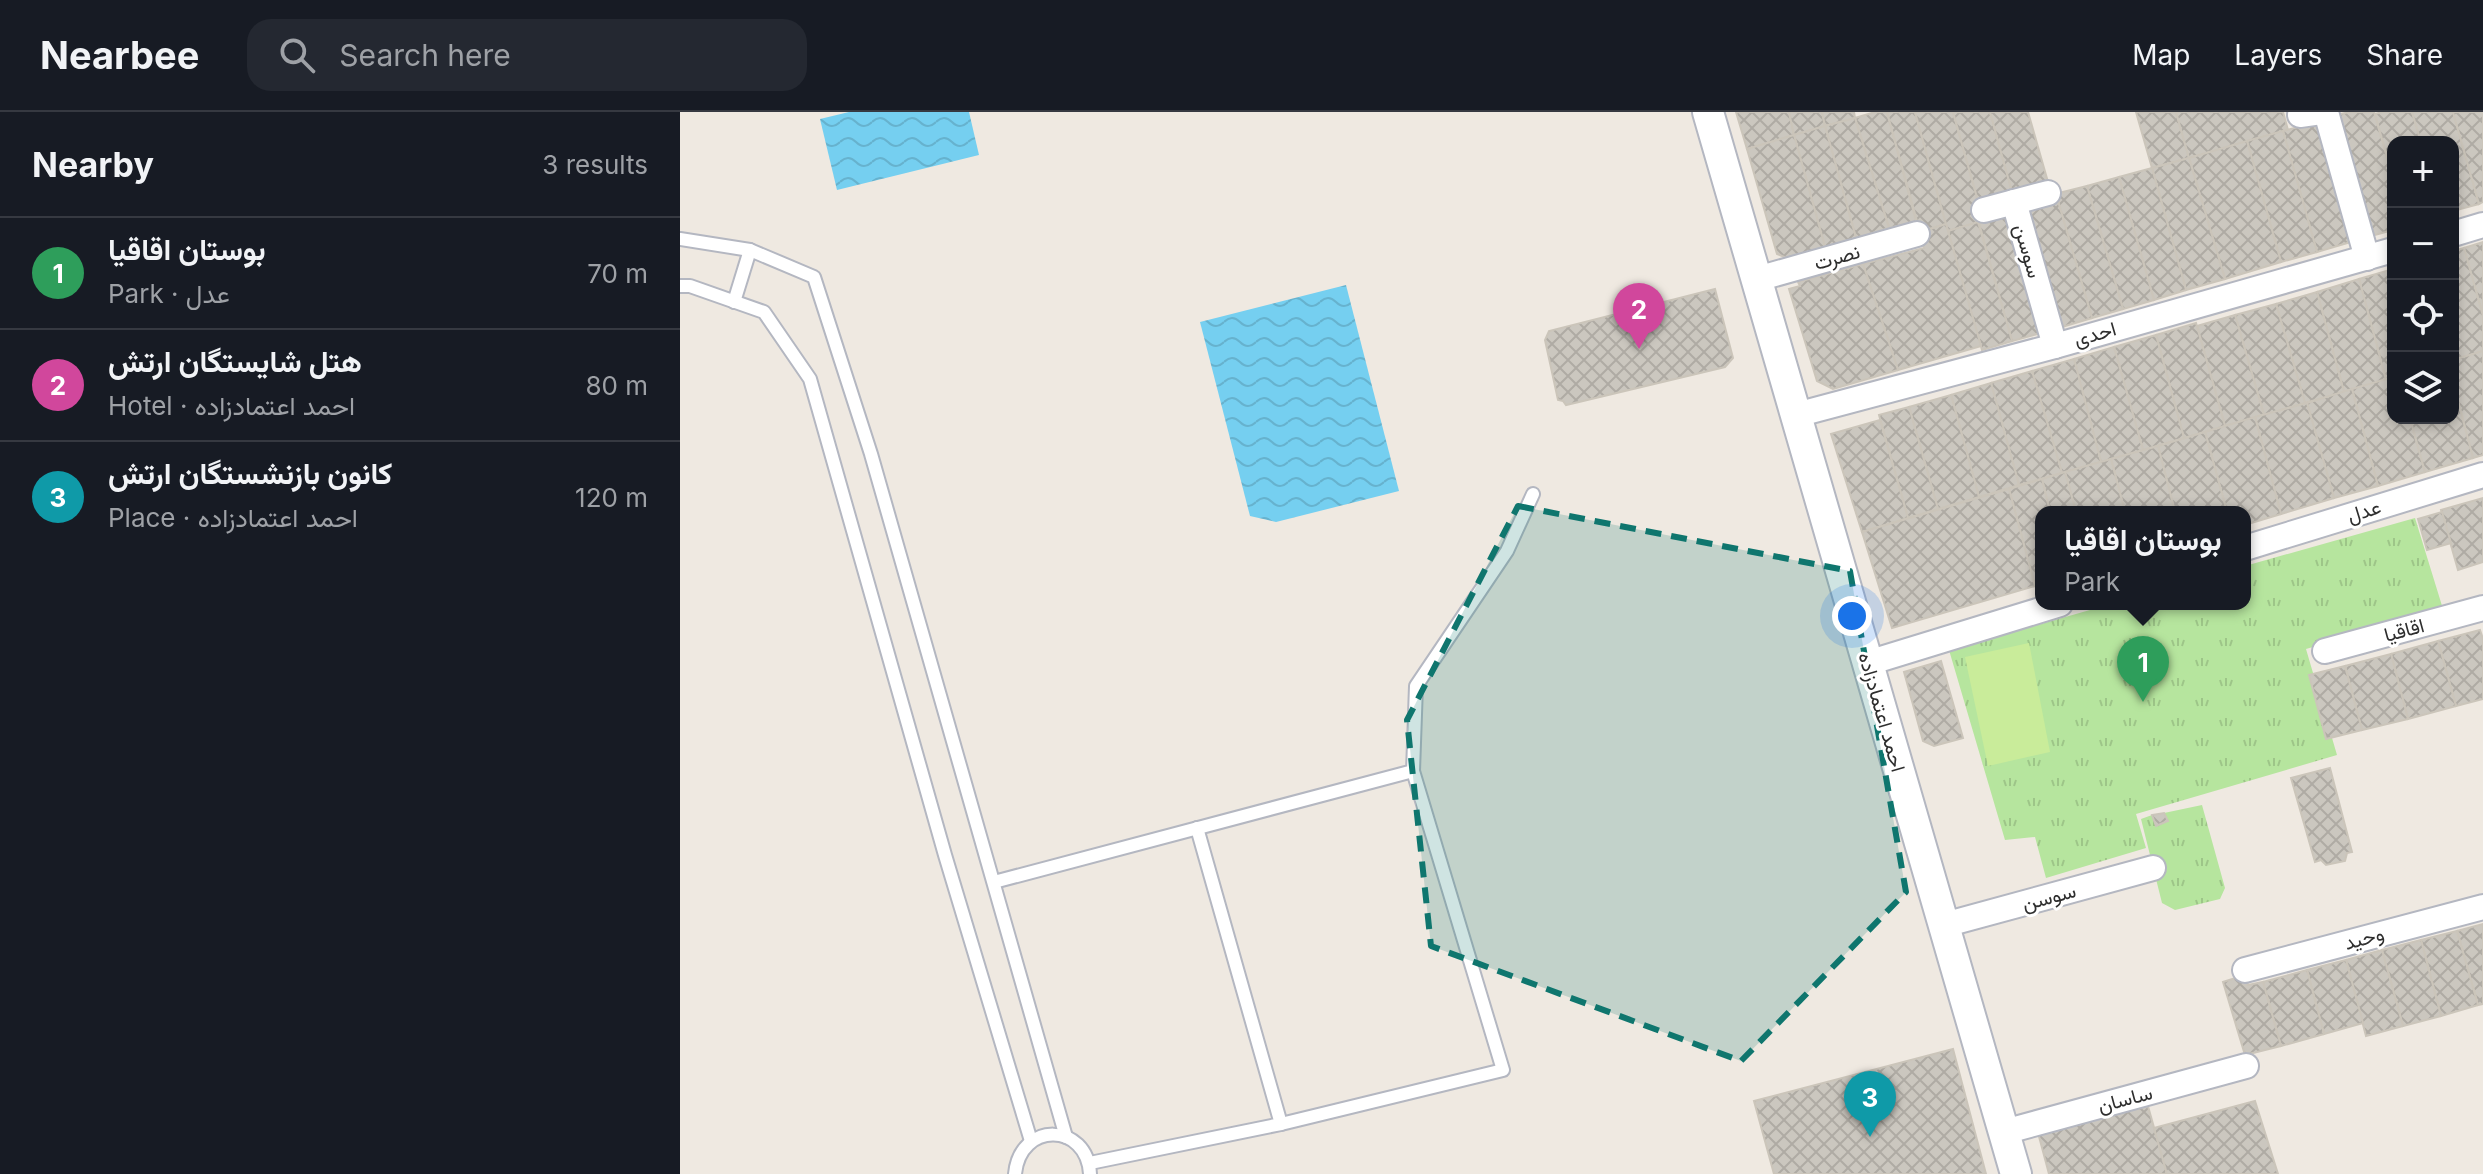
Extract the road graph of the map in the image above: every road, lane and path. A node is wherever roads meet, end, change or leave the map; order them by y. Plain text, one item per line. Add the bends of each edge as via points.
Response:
1 (1708, 112) edge
2 (2315, 113) edge
3 (2048, 193) dead end
4 (2014, 202) junction
5 (1984, 210) dead end
6 (2483, 225) edge
7 (2459, 232) edge
8 (1917, 234) dead end
9 (680, 239) edge
10 (750, 250) junction
11 (2387, 252) edge
12 (2367, 258) junction
13 (1757, 279) junction
14 (680, 286) edge
15 (734, 302) junction
16 (2055, 346) junction
17 (1796, 415) junction
18 (2483, 475) edge
19 (1533, 494) dead end
20 (2251, 546) edge
21 (2483, 608) edge
22 (2040, 610) edge
23 (2325, 651) dead end
24 (1868, 663) junction
25 (1413, 771) junction
26 (1197, 828) junction
27 (2153, 868) dead end
28 (994, 882) junction
29 (2483, 907) edge
30 (1944, 925) junction
31 (2245, 970) dead end
32 (2246, 1066) dead end
33 (1281, 1124) junction
34 (2004, 1132) junction
35 (1066, 1137) junction
36 (1031, 1141) junction
37 (1090, 1168) edge
38 (1015, 1174) edge
39 (2016, 1174) edge

1 - 13 street, احمد اعتمادزاده
2 - 12 street
3 - 4 street
4 - 5 street
4 - 16 street, سوسن
6 - 7 street
8 - 13 street, نصرت
9 - 10 lane
10 - 15 lane
10 - 28 lane via 814,277 871,454
11 - 12 street, احدی
12 - 16 street, احدی
13 - 17 street, احمد اعتمادزاده
14 - 15 lane
15 - 36 lane via 764,312 810,379
16 - 17 street, احدی
17 - 24 street, احمد اعتمادزاده
18 - 20 street, عدل
19 - 25 lane via 1507,551 1416,686
21 - 23 street, اقاقیا
22 - 24 street
24 - 30 street, احمد اعتمادزاده
25 - 26 lane
25 - 33 lane via 1503,1070
26 - 28 lane
26 - 33 lane
27 - 30 street, سوسن
28 - 35 lane
29 - 31 street, وحید
30 - 34 street, احمد اعتمادزاده
32 - 34 street, ساسان
33 - 37 lane
34 - 39 street, احمد اعتمادزاده
35 - 36 lane via 1055,1134
35 - 37 lane via 1085,1152
36 - 38 lane via 1022,1150

